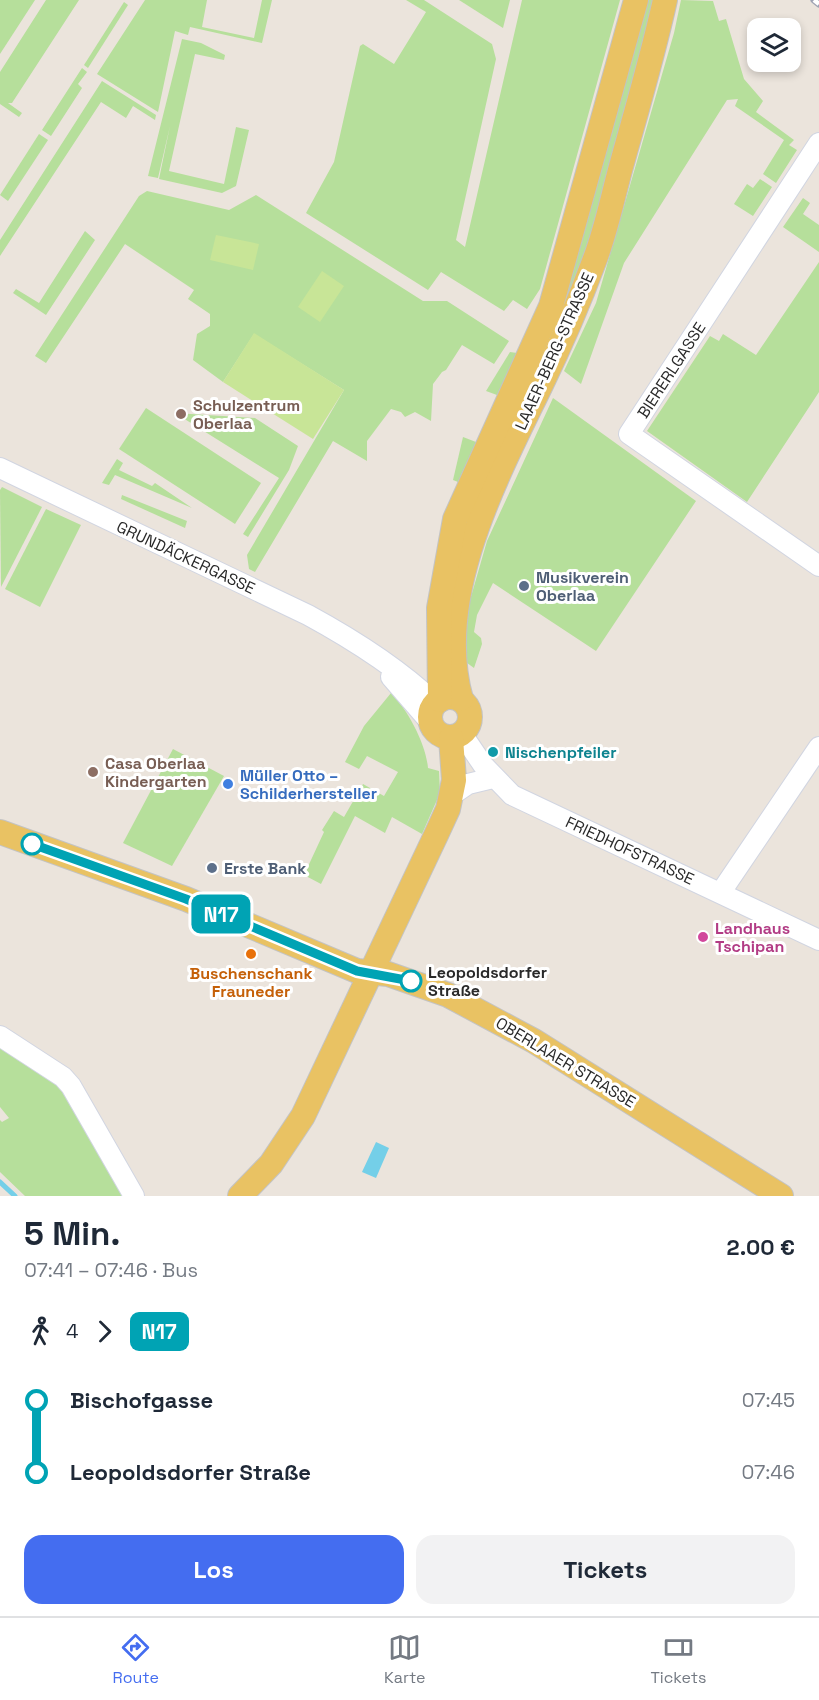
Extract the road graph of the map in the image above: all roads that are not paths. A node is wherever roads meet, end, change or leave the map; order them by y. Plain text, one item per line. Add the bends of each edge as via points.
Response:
1 (636, 0) edge
2 (665, 0) edge
3 (819, 143) edge
4 (0, 468) edge
5 (819, 566) edge
6 (370, 652) junction
7 (438, 670) junction
8 (405, 676) junction
9 (442, 706) junction
10 (457, 736) junction
11 (819, 747) edge
12 (493, 778) junction
13 (452, 795) junction
14 (0, 832) edge
15 (721, 892) junction
16 (819, 940) edge
17 (372, 973) junction
18 (0, 1036) edge
19 (250, 1191) edge
20 (134, 1196) edge
21 (781, 1196) edge

1 - 7 main road, LAAER-BERG-STRASSE via 551,306 455,519 439,608
2 - 9 main road, LAAER-BERG-STRASSE via 596,256 570,322 506,456 473,541 452,639 454,673
3 - 5 street, BIERERLGASSE via 629,434
4 - 6 street, GRUNDÄCKERGASSE via 308,615
6 - 8 street, GRUNDÄCKERGASSE
6 - 9 street, GRUNDÄCKERGASSE
7 - 8 street via 428,678
7 - 9 main road, LAAER-BERG-STRASSE
8 - 9 street, GRUNDÄCKERGASSE
9 - 10 main road via 442,736
9 - 10 main road via 467,706 471,717
10 - 12 street, FRIEDHOFSTRASSE
10 - 13 main road
11 - 15 street
12 - 13 street via 468,784
12 - 15 street, FRIEDHOFSTRASSE via 530,804
13 - 17 main road
14 - 17 main road, OBERLAAER STRASSE via 186,899 357,971
15 - 16 street, FRIEDHOFSTRASSE
17 - 19 main road via 303,1116
17 - 21 main road, OBERLAAER STRASSE via 406,979 439,991 534,1041
18 - 20 street via 63,1077 79,1097

